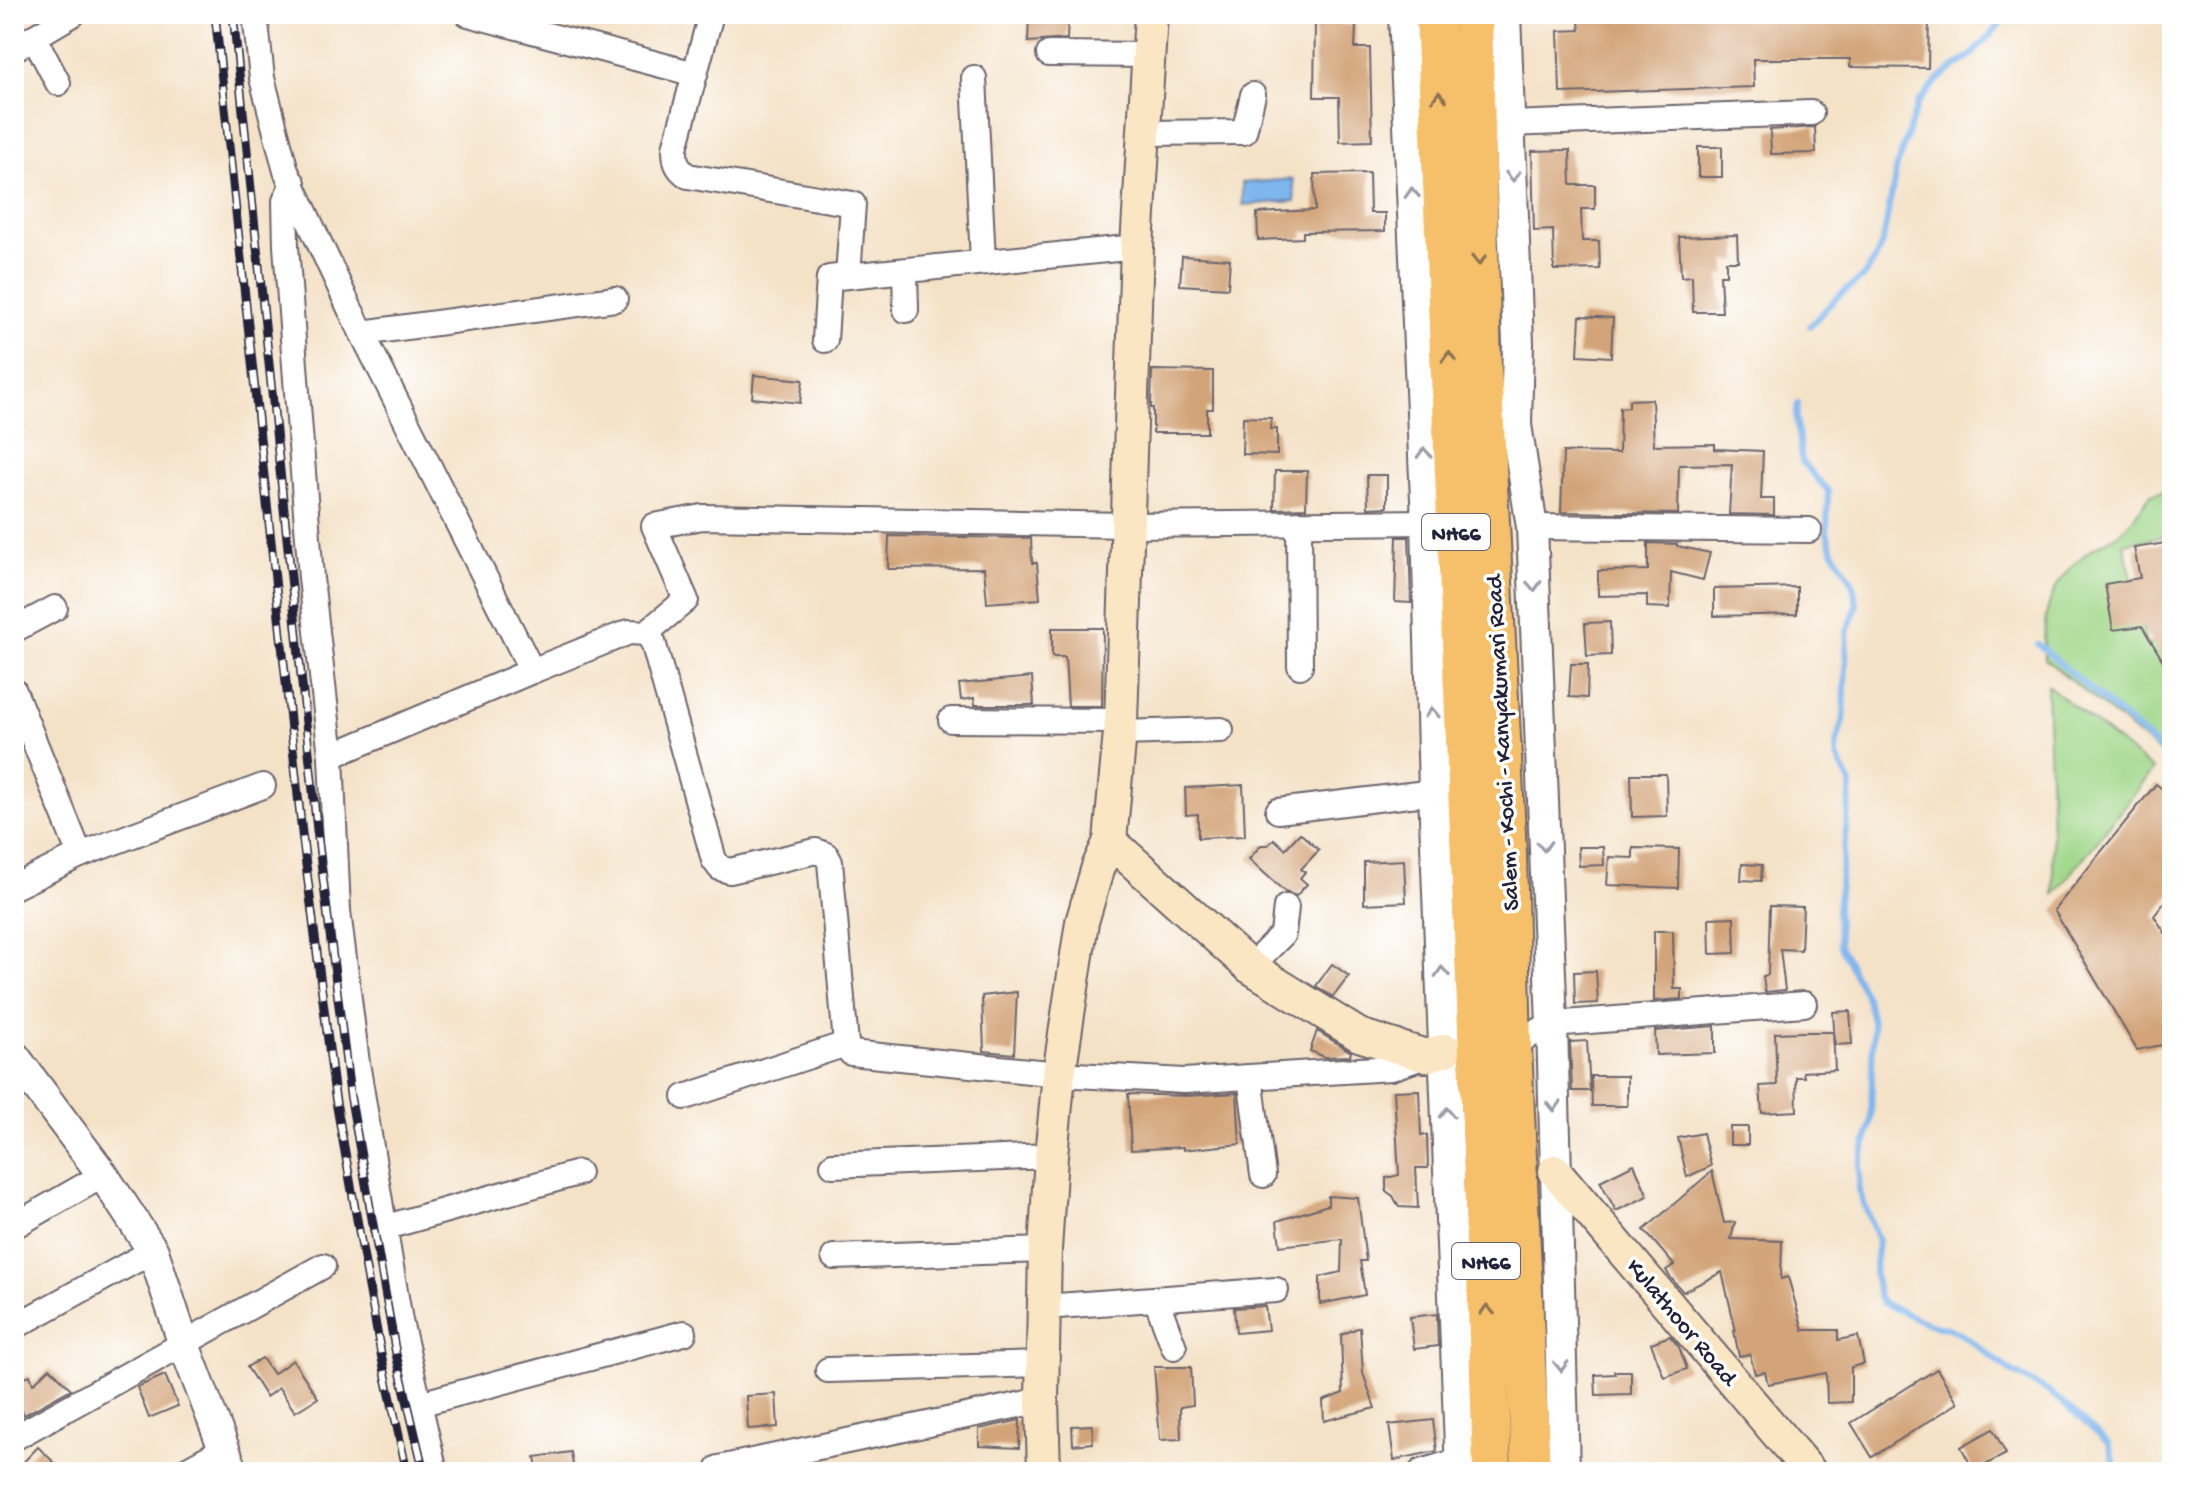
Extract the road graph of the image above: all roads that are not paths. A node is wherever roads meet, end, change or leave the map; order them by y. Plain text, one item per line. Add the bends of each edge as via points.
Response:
1 (73, 14) edge
2 (255, 14) edge
3 (468, 14) edge
4 (711, 14) edge
5 (1151, 14) edge
6 (1404, 14) edge
7 (1435, 14) edge
8 (1473, 14) edge
9 (1505, 14) edge
10 (24, 43) edge
11 (1049, 54) dead end
12 (1149, 55) junction
13 (695, 74) junction
14 (974, 78) dead end
15 (58, 83) dead end
16 (1253, 95) dead end
17 (1811, 113) dead end
18 (1511, 124) junction
19 (1144, 133) junction
20 (293, 183) junction
21 (1137, 247) junction
22 (983, 261) junction
23 (905, 272) junction
24 (848, 276) junction
25 (615, 299) dead end
26 (906, 310) dead end
27 (362, 333) junction
28 (825, 340) dead end
29 (1427, 522) junction
30 (1299, 523) junction
31 (1127, 525) junction
32 (1532, 527) junction
33 (1809, 530) dead end
34 (55, 608) dead end
35 (14, 630) edge
36 (646, 633) junction
37 (1300, 666) dead end
38 (532, 671) junction
39 (14, 691) edge
40 (951, 720) dead end
41 (1120, 727) junction
42 (1221, 730) dead end
43 (331, 756) junction
44 (263, 786) dead end
45 (1434, 792) junction
46 (1278, 811) dead end
47 (1110, 841) junction
48 (80, 855) junction
49 (14, 887) edge
50 (1286, 907) dead end
51 (1250, 967) junction
52 (1804, 1004) dead end
53 (1552, 1024) junction
54 (846, 1044) junction
55 (1465, 1050) junction
56 (14, 1056) edge
57 (1059, 1074) junction
58 (1250, 1077) junction
59 (685, 1097) dead end
60 (1051, 1156) junction
61 (833, 1165) dead end
62 (578, 1173) dead end
63 (1501, 1173) junction
64 (103, 1175) junction
65 (1263, 1175) dead end
66 (14, 1226) edge
67 (383, 1228) junction
68 (1045, 1250) junction
69 (153, 1251) junction
70 (834, 1257) dead end
71 (323, 1266) dead end
72 (1276, 1290) dead end
73 (1156, 1299) junction
74 (1044, 1307) junction
75 (14, 1327) edge
76 (684, 1333) dead end
77 (183, 1342) junction
78 (1174, 1347) dead end
79 (1043, 1364) junction
80 (828, 1370) dead end
81 (1042, 1400) junction
82 (419, 1404) junction
83 (14, 1438) edge
84 (228, 1460) edge
85 (719, 1468) dead end
86 (1472, 1468) edge
87 (182, 1472) edge
88 (435, 1472) edge
89 (1044, 1472) edge
90 (1421, 1472) edge
91 (1531, 1472) edge
92 (1564, 1472) edge
93 (1810, 1472) edge

1 - 10 street
2 - 20 street via 268,106
3 - 13 street
4 - 13 street
5 - 12 main road
29 -> 6 street
55 -> 7 highway, Salem - Kochi - Kanyakumari Road / NH66
8 -> 55 highway, Salem - Kochi - Kanyakumari Road / NH66 via 1482,367 1507,854
9 - 18 street
10 - 15 street
11 - 12 street
12 - 19 main road
13 - 24 street via 675,148 680,171 853,204
14 - 22 street
16 - 19 street via 1244,132
17 - 18 street
18 -> 32 street via 1516,425
19 - 21 main road
20 - 27 street
20 - 43 street via 285,201 286,246 311,578
21 - 22 street
21 - 31 main road
22 - 23 street
23 - 24 street
23 - 26 street
24 - 28 street via 829,278
25 - 27 street
27 - 38 street
29 - 30 street
45 -> 29 street
30 - 31 street
30 - 37 street
31 - 36 street via 702,517 654,526 686,600
31 - 41 main road
32 - 33 street
32 -> 53 street
34 - 35 street
36 - 38 street via 629,632
36 - 54 street via 720,868 730,871 816,851 830,862
38 - 43 street
39 - 48 street
40 - 41 street
41 - 42 street
41 - 47 main road
43 - 67 street via 338,911
44 - 48 street
45 - 46 street
55 -> 45 street
47 - 51 main road
47 - 57 main road via 1082,922
48 - 49 street
50 - 51 street via 1283,934
51 - 55 main road via 1359,1035
52 - 53 street
53 - 55 street
53 -> 63 street
54 - 57 street via 857,1054
54 - 59 street
55 - 58 street via 1391,1068
55 - 63 highway, Salem - Kochi - Kanyakumari Road / NH66
63 -> 55 street
56 - 64 street
57 - 58 street via 1184,1081
57 - 60 main road
58 - 65 street
60 - 61 street
60 - 68 main road
62 - 67 street
86 -> 63 highway, Salem - Kochi - Kanyakumari Road / NH66
63 - 91 highway, Salem - Kochi - Kanyakumari Road / NH66
63 -> 92 street
63 - 93 main road, Kulathoor Road
64 - 66 street
64 - 69 street
67 - 82 street
68 - 70 street
68 - 74 main road
69 - 75 street
69 - 77 street
71 - 77 street
72 - 73 street
73 - 74 street
73 - 78 street
74 - 79 main road
76 - 82 street
77 - 83 street
77 - 84 street
79 - 80 street
79 - 81 main road
81 - 85 street
81 - 89 main road
82 - 88 street
84 - 87 street
86 - 90 street

